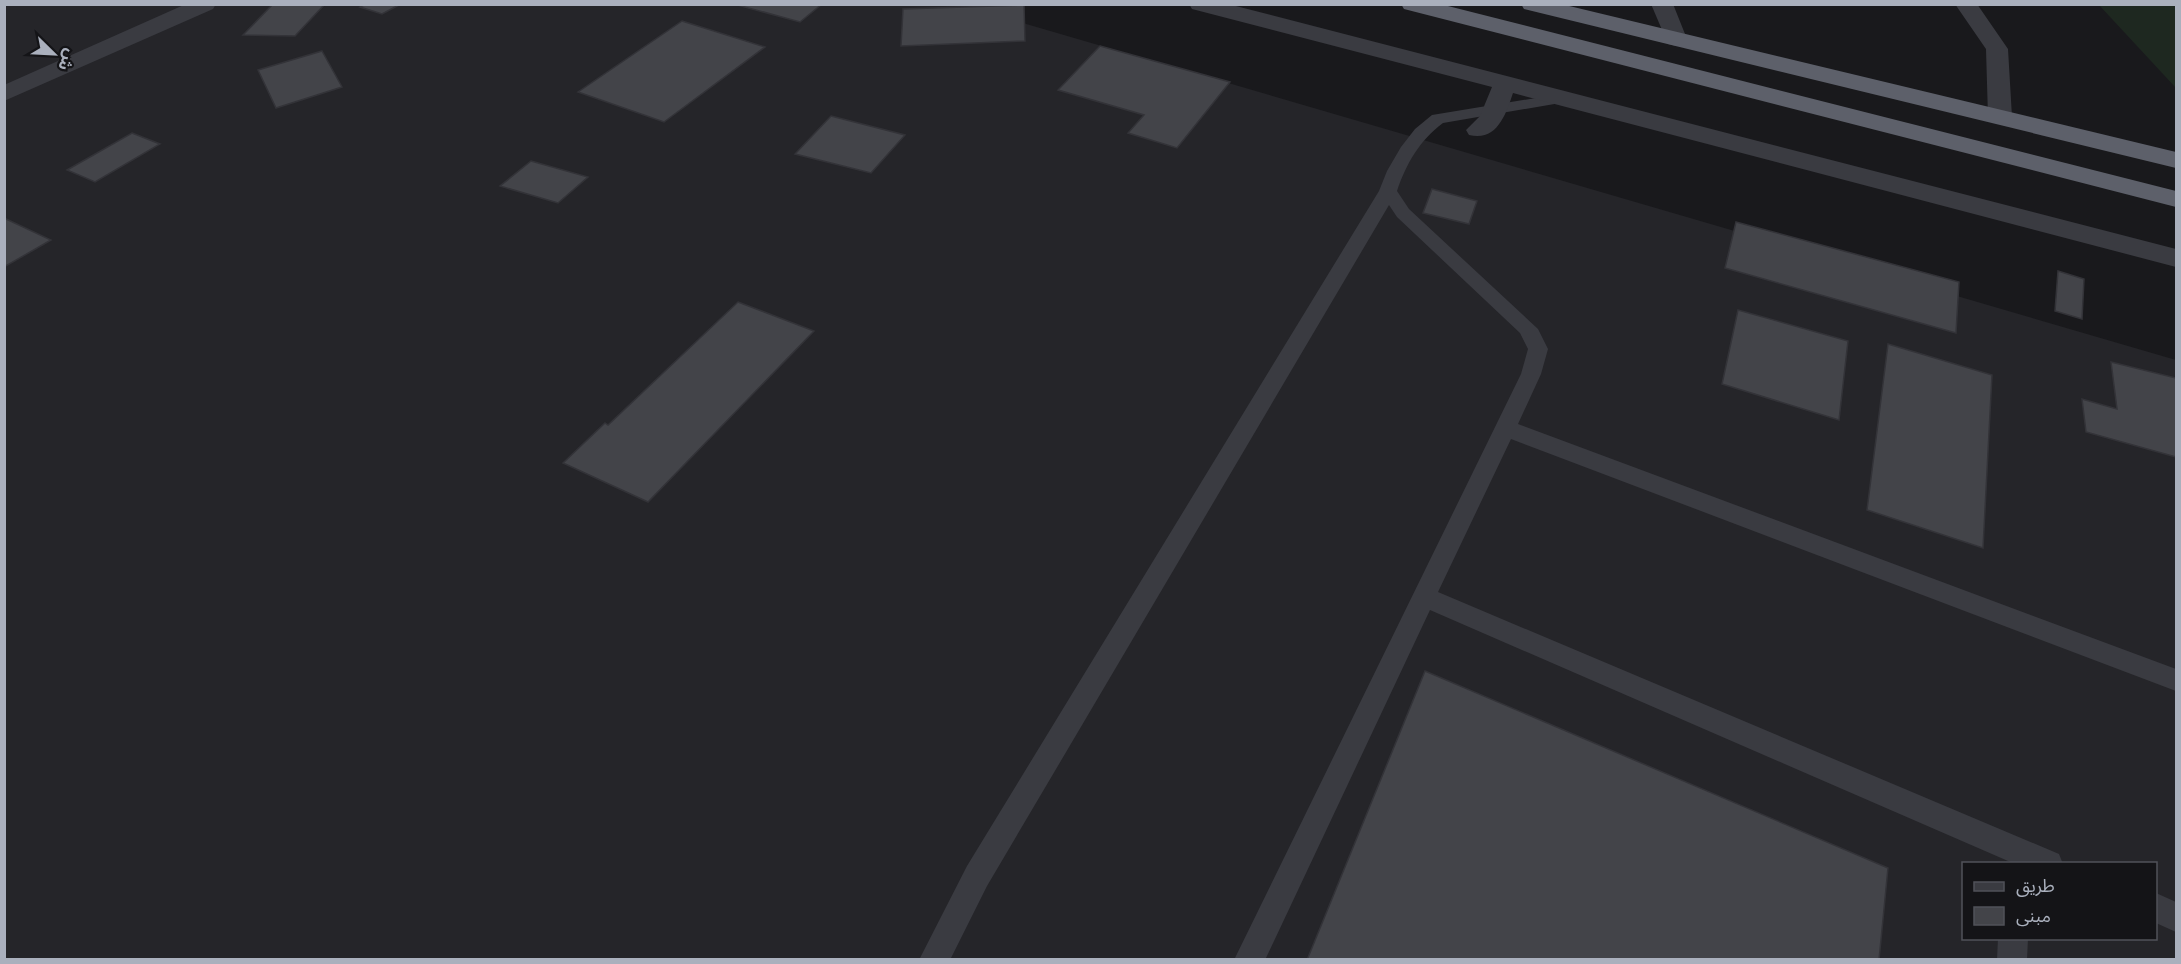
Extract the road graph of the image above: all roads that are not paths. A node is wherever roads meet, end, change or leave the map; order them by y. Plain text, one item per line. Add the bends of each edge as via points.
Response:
1 (205, 4) edge
2 (1200, 4) edge
3 (1412, 4) edge
4 (1532, 4) edge
5 (1662, 4) edge
6 (1966, 4) edge
7 (1676, 39) junction
8 (1505, 84) junction
9 (4, 94) edge
10 (1560, 99) junction
11 (1496, 108) junction
12 (2000, 117) junction
13 (1478, 130) dead end
14 (2176, 160) edge
15 (1388, 191) junction
16 (2176, 199) edge
17 (2176, 258) edge
18 (1505, 428) junction
19 (1424, 597) junction
20 (2176, 680) edge
21 (2018, 857) edge
22 (2040, 862) edge
23 (2157, 908) edge
24 (2176, 917) edge
25 (2013, 940) edge
26 (934, 960) edge
27 (1249, 960) edge
28 (2012, 960) edge

1 - 9 street
2 - 8 street
3 - 16 highway
4 - 7 highway
5 - 7 street
6 - 12 street via 1997,49
7 - 12 highway
8 - 10 street
8 - 11 street
10 - 11 lane
10 - 17 street
11 - 13 street via 1491,120
11 - 15 lane via 1438,119 1424,128 1393,175
12 - 14 highway
15 - 18 lane via 1403,213 1528,329 1539,349
15 - 26 lane via 977,876
18 - 19 lane
18 - 20 lane
19 - 21 lane
19 - 27 lane
21 - 22 lane
23 - 24 lane
25 - 28 lane

